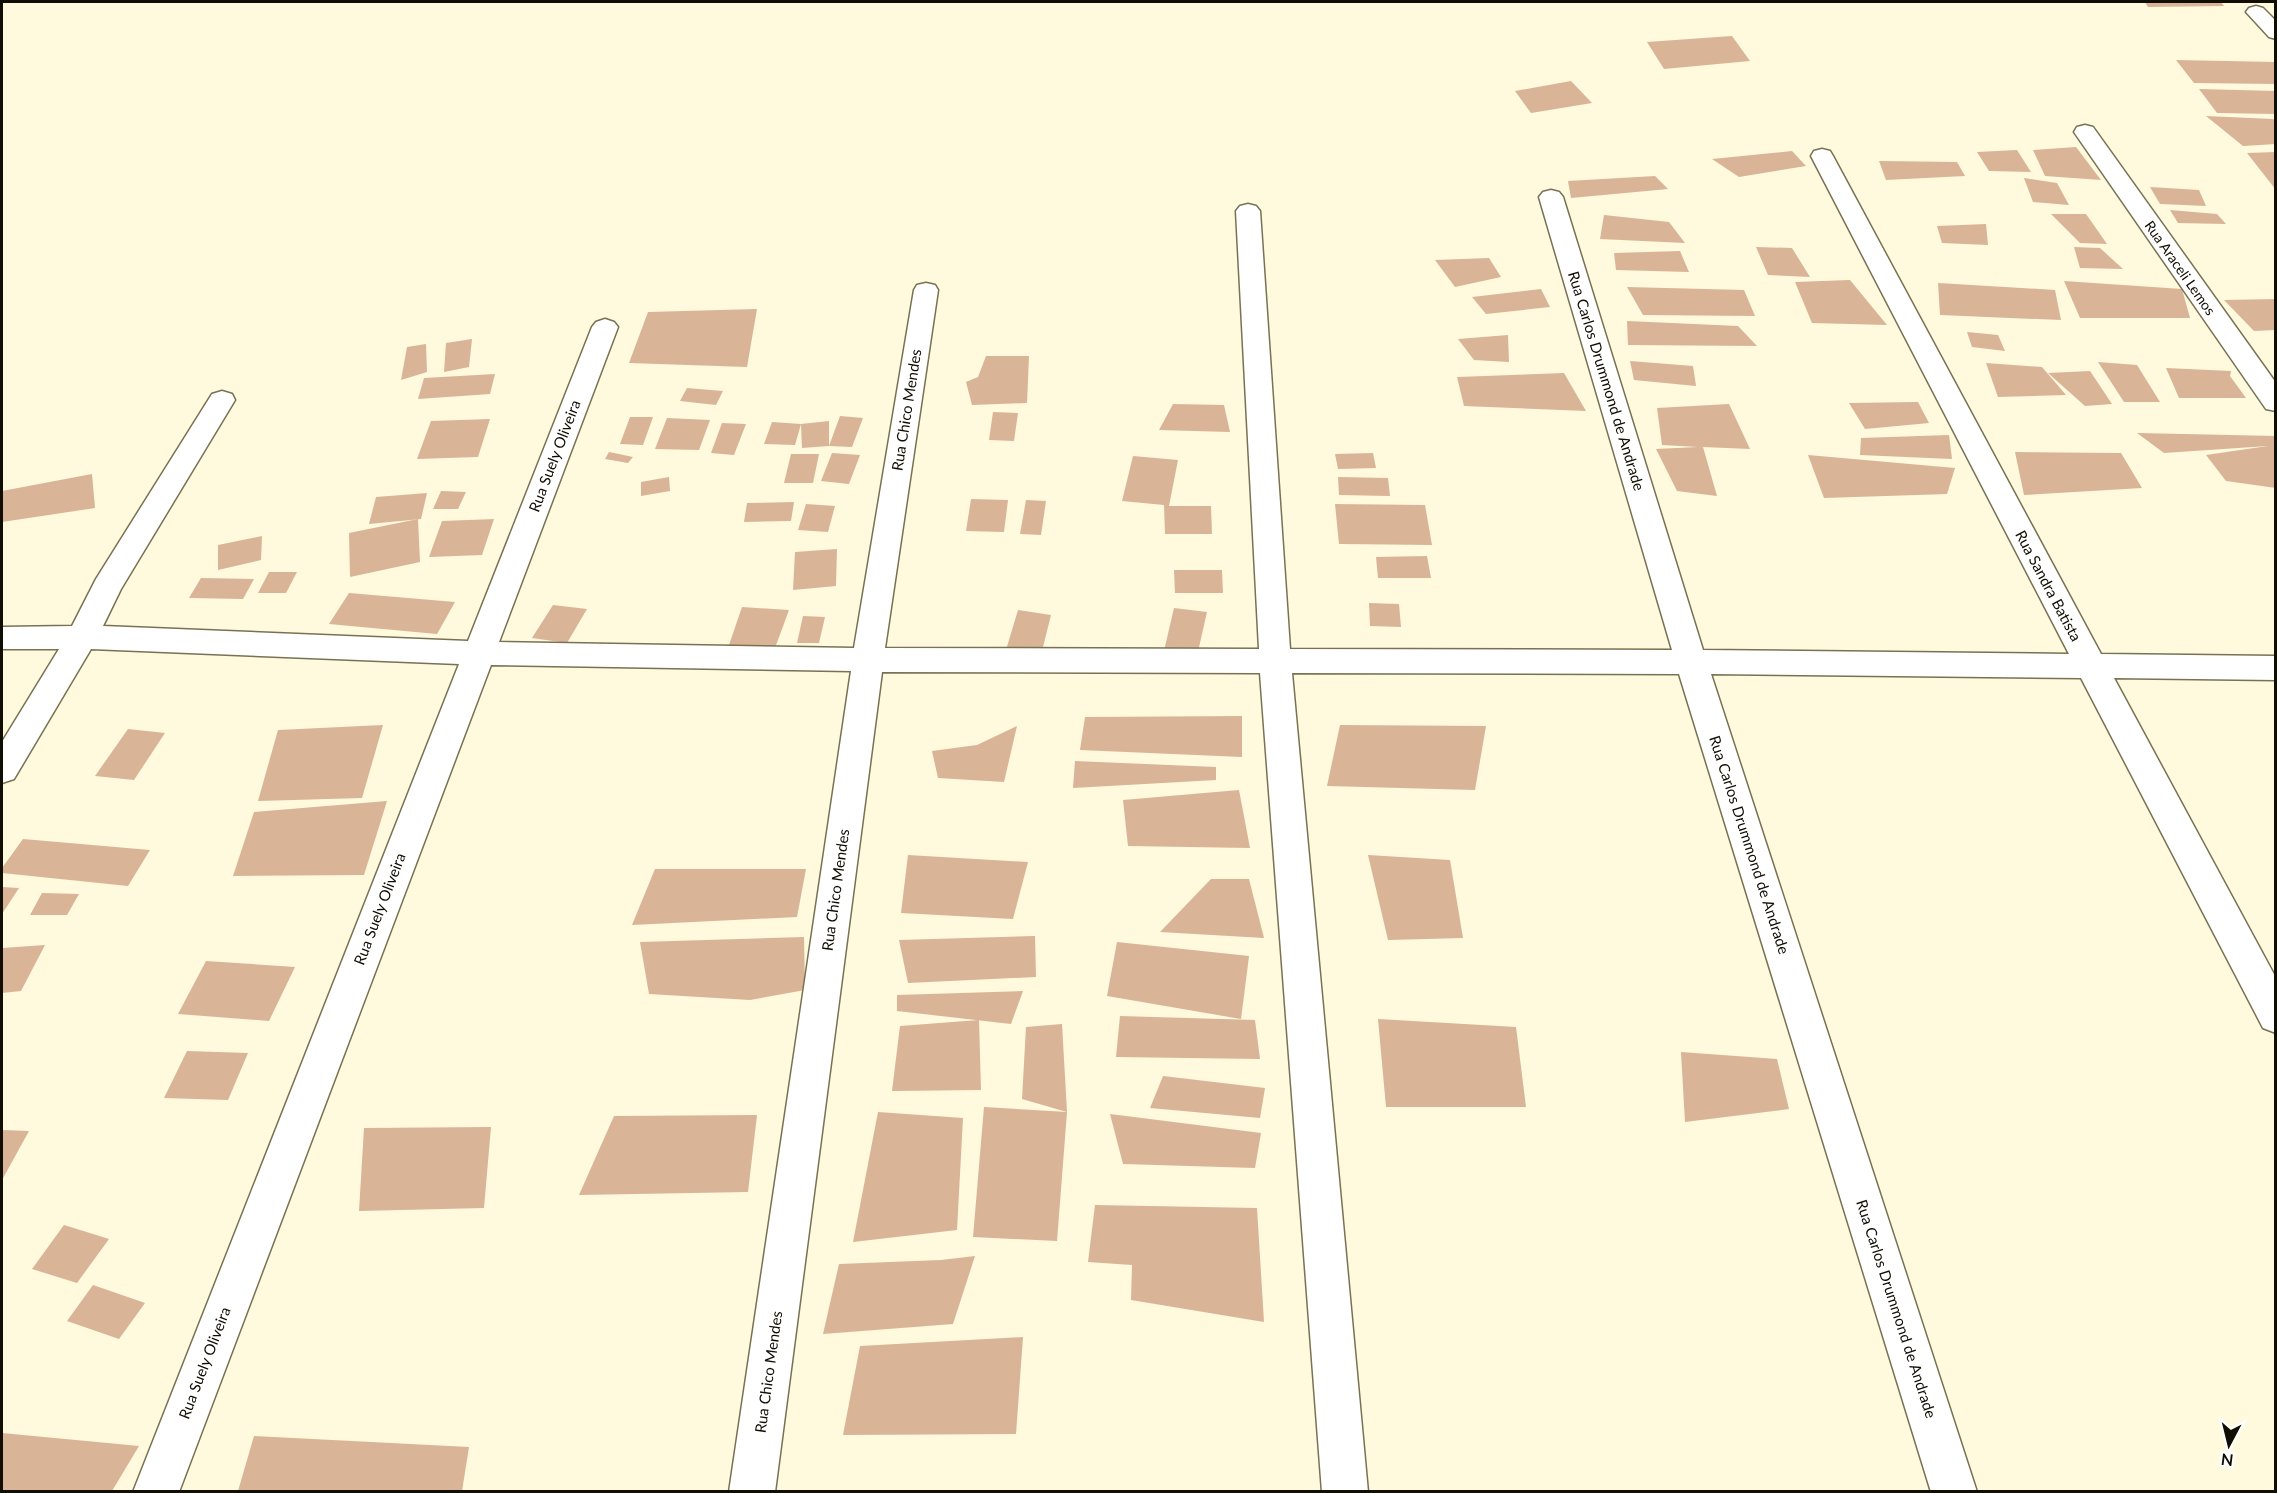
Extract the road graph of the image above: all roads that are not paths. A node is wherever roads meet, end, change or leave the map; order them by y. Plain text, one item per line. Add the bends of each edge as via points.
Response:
1 (2256, 12) dead end
2 (2276, 33) edge
3 (2085, 132) dead end
4 (1822, 156) dead end
5 (1551, 197) dead end
6 (1248, 211) dead end
7 (926, 290) dead end
8 (605, 327) dead end
9 (222, 400) dead end
10 (2276, 403) edge
11 (82, 637) junction
12 (2, 638) edge
13 (479, 652) junction
14 (868, 660) junction
15 (1275, 661) junction
16 (1691, 662) junction
17 (2090, 666) junction
18 (2276, 668) edge
19 (2, 770) edge
20 (2276, 1016) edge
21 (156, 1491) edge
22 (752, 1491) edge
23 (1345, 1491) edge
24 (1954, 1491) edge

1 - 2 street
3 - 10 street, Rua Araceli Lemos
4 - 17 street, Rua Sandra Batista
5 - 16 street, Rua Carlos Drummond de Andrade
6 - 15 street
7 - 14 street, Rua Chico Mendes
8 - 13 street, Rua Suely Oliveira
9 - 11 street via 107,587
11 - 12 street
11 - 13 street
11 - 19 street
13 - 14 street
13 - 21 street, Rua Suely Oliveira
14 - 15 street
14 - 22 street, Rua Chico Mendes
15 - 16 street
15 - 23 street
16 - 17 street
16 - 24 street, Rua Carlos Drummond de Andrade
17 - 18 street
17 - 20 street, Rua Sandra Batista

